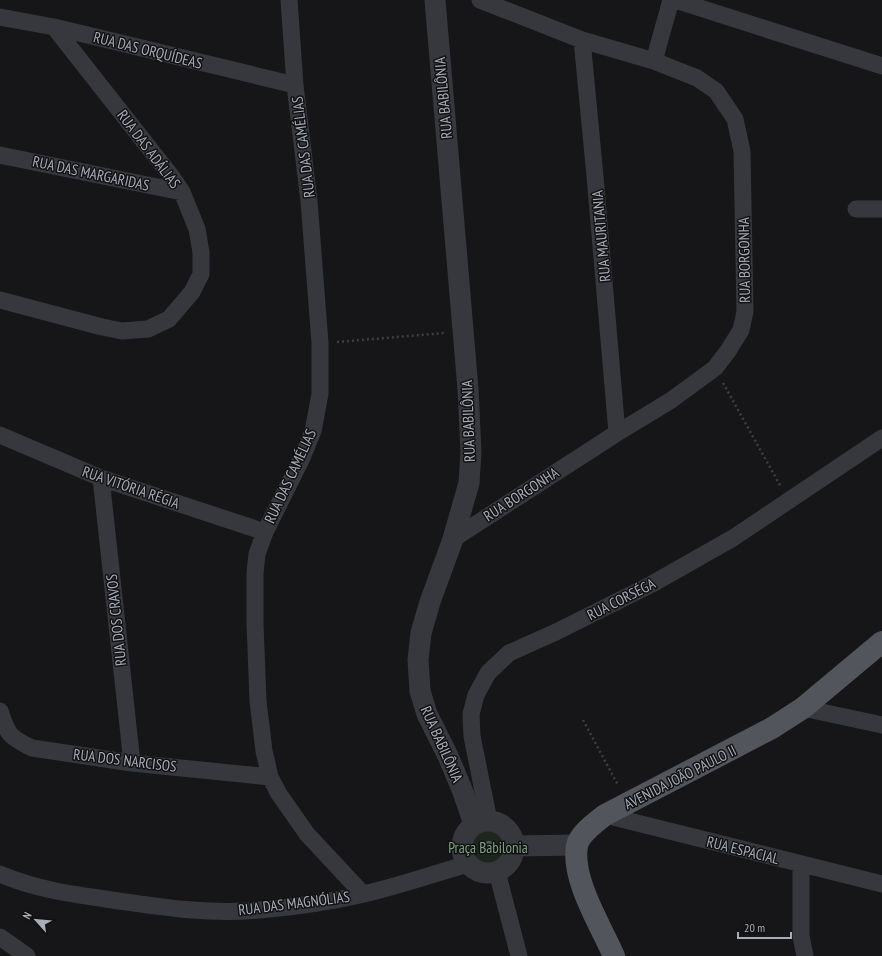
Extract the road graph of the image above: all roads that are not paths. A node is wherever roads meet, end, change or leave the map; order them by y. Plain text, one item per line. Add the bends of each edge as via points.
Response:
1 (289, 0) edge
2 (435, 0) edge
3 (480, 0) edge
4 (671, 0) edge
5 (675, 0) edge
6 (0, 17) edge
7 (54, 27) junction
8 (582, 40) junction
9 (654, 61) junction
10 (882, 66) edge
11 (295, 85) junction
12 (0, 155) edge
13 (182, 192) junction
14 (856, 209) dead end
15 (882, 209) edge
16 (0, 300) edge
17 (617, 433) junction
18 (0, 435) edge
19 (882, 438) edge
20 (101, 478) junction
21 (265, 532) junction
22 (453, 539) junction
23 (882, 642) edge
24 (803, 708) junction
25 (0, 711) edge
26 (882, 725) edge
27 (132, 763) junction
28 (270, 777) junction
29 (605, 815) junction
30 (482, 823) junction
31 (577, 845) junction
32 (514, 846) junction
33 (468, 864) junction
34 (801, 865) junction
35 (497, 872) junction
36 (0, 874) edge
37 (882, 884) edge
38 (364, 894) junction
39 (0, 937) edge
40 (27, 956) edge
41 (519, 956) edge
42 (614, 956) edge
43 (805, 956) edge

1 - 11 street, RUA DAS CAMÉLIAS
2 - 22 street, RUA BABILÔNIA via 468,389 471,452 469,483
3 - 8 street, RUA BORGONHA
4 - 9 street
5 - 10 street
6 - 7 street, RUA DAS ORQUÍDEAS
7 - 11 street, RUA DAS ORQUÍDEAS
7 - 13 street, RUA DAS ADÁLIAS
8 - 9 street, RUA BORGONHA
8 - 17 street, RUA MAURITANIA
9 - 17 street, RUA BORGONHA via 697,78 716,91 735,119 742,151 745,312 741,330 715,368 670,401
11 - 21 street, RUA DAS CAMÉLIAS via 310,201 320,343 320,394 313,431
12 - 13 street, RUA DAS MARGARIDAS
13 - 16 street, RUA DAS ADÁLIAS via 197,228 202,252 201,274 192,292 169,319 148,328 122,331
14 - 15 street
17 - 22 street, RUA BORGONHA
18 - 20 street, RUA VITÓRIA RÉGIA
19 - 30 street, RUA CORSÉGA via 733,538 652,584 509,653 488,673 476,695 471,714
20 - 21 street, RUA VITÓRIA RÉGIA
20 - 27 street, RUA DOS CRAVOS
21 - 28 street, RUA DAS CAMÉLIAS via 257,554 255,623 258,701
22 - 30 street, RUA BABILÔNIA via 421,633 418,660 420,691 427,714 463,792
23 - 24 main road, AVENIDA JOÃO PAULO II
24 - 26 street
24 - 29 main road, AVENIDA JOÃO PAULO II via 772,728
25 - 27 street, RUA DOS NARCISOS via 6,730 18,741 32,748
27 - 28 street, RUA DOS NARCISOS
28 - 38 street, RUA DAS CAMÉLIAS via 307,834
29 - 31 main road, AVENIDA JOÃO PAULO II via 586,830
29 - 34 street, RUA ESPACIAL
30 - 32 street via 497,822 504,826
30 - 33 street via 464,835 462,851
31 - 32 street
31 - 42 main road via 577,867 583,887
32 - 35 street via 509,861
33 - 35 street via 481,872
33 - 38 street, RUA DAS MAGNÓLIAS
34 - 37 street, RUA ESPACIAL
34 - 43 street via 801,936
35 - 41 street
36 - 38 street, RUA DAS MAGNÓLIAS via 52,891 204,911 258,910
39 - 40 street

